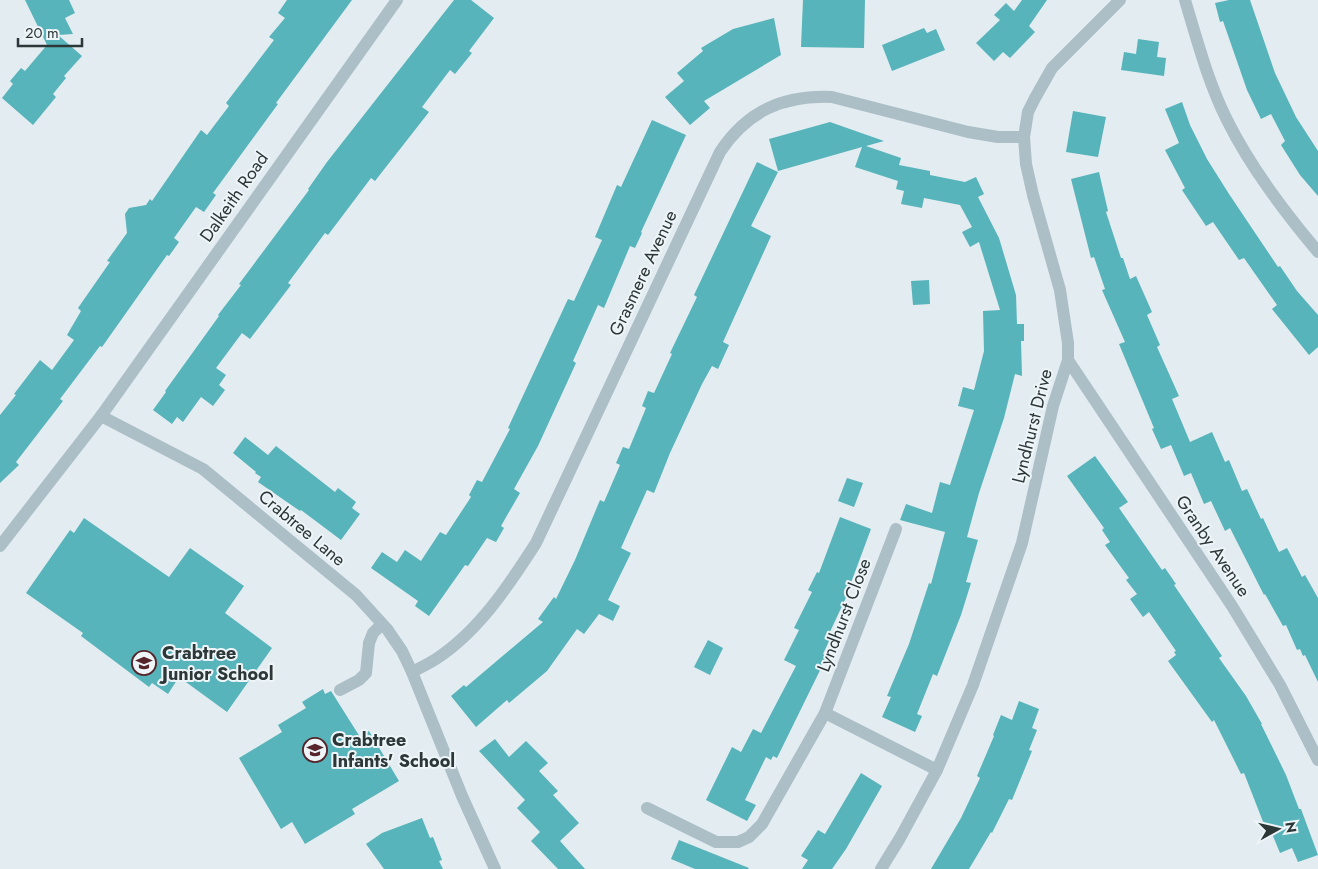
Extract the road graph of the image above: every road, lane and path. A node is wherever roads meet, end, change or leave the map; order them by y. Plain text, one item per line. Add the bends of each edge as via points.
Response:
1 (397, 0) edge
2 (1120, 0) edge
3 (1186, 0) edge
4 (1024, 137) junction
5 (1318, 252) edge
6 (1068, 360) junction
7 (101, 416) junction
8 (896, 529) dead end
9 (0, 546) edge
10 (382, 624) junction
11 (412, 672) junction
12 (340, 690) dead end
13 (825, 713) junction
14 (1318, 760) edge
15 (937, 770) junction
16 (647, 808) dead end
17 (495, 869) edge
18 (881, 869) edge

1 - 7 street, Dalkeith Road
2 - 4 street, Lyndhurst Drive via 1052,68 1028,112
3 - 5 street via 1206,71 1226,119 1256,172
4 - 6 street, Lyndhurst Drive via 1033,196 1060,290
4 - 11 street, Grasmere Avenue via 968,132 832,97 810,96 785,101 760,112 742,125 720,152 536,544 483,617 436,659
6 - 14 street, Granby Avenue via 1232,606 1280,685
6 - 15 street, Lyndhurst Drive via 1053,406 1020,551 974,685
7 - 9 street
7 - 10 street, Crabtree Lane via 203,469 356,595
8 - 13 street, Lyndhurst Close
10 - 11 street, Crabtree Lane via 402,651
10 - 12 street via 373,633 369,644 366,673
11 - 17 street, Crabtree Lane
13 - 15 street
13 - 16 street, Lyndhurst Close via 762,824 749,837 738,842 716,842
15 - 18 street, Lyndhurst Drive

